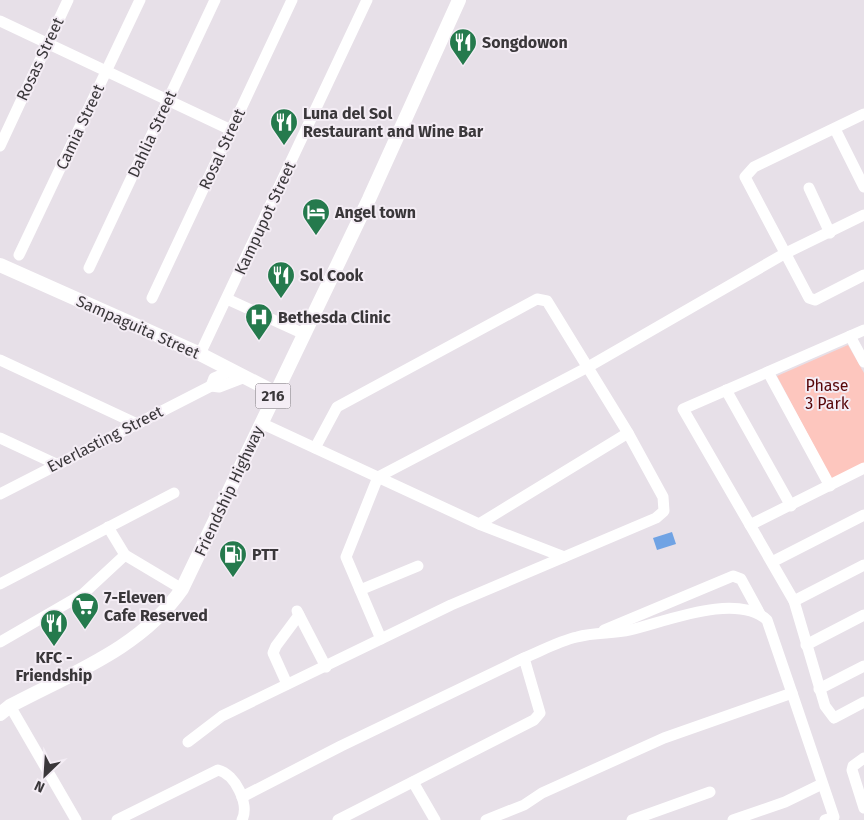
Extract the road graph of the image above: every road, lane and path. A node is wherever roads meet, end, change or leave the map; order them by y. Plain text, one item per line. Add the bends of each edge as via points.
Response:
1 (68, 0) edge
2 (140, 0) edge
3 (215, 0) edge
4 (292, 0) edge
5 (367, 0) edge
6 (459, 0) edge
7 (0, 21) edge
8 (48, 43) junction
9 (106, 71) junction
10 (168, 100) junction
11 (864, 114) edge
12 (835, 129) junction
13 (231, 130) junction
14 (0, 146) edge
15 (864, 187) edge
16 (809, 188) dead end
17 (864, 215) edge
18 (830, 233) junction
19 (784, 254) junction
20 (19, 255) dead end
21 (0, 265) edge
22 (89, 268) dead end
23 (864, 275) edge
24 (152, 298) dead end
25 (227, 299) junction
26 (864, 330) edge
27 (304, 334) junction
28 (850, 336) junction
29 (200, 354) junction
30 (0, 360) edge
31 (864, 362) edge
32 (588, 367) junction
33 (768, 372) junction
34 (239, 373) junction
35 (726, 390) junction
36 (274, 392) junction
37 (135, 423) junction
38 (261, 424) junction
39 (628, 433) junction
40 (0, 438) edge
41 (315, 448) junction
42 (56, 464) junction
43 (864, 468) edge
44 (378, 477) junction
45 (830, 486) junction
46 (174, 493) dead end
47 (0, 494) edge
48 (791, 506) junction
49 (864, 515) edge
50 (479, 524) junction
51 (750, 525) junction
52 (108, 527) junction
53 (125, 555) junction
54 (564, 557) junction
55 (772, 562) junction
56 (864, 565) edge
57 (418, 566) dead end
58 (0, 584) edge
59 (182, 589) junction
60 (360, 590) junction
61 (794, 602) junction
62 (760, 614) junction
63 (864, 615) edge
64 (597, 633) junction
65 (381, 639) junction
66 (0, 642) edge
67 (806, 645) junction
68 (524, 658) junction
69 (864, 666) edge
70 (326, 667) junction
71 (288, 684) junction
72 (819, 689) junction
73 (792, 693) junction
74 (864, 702) edge
75 (5, 710) edge
76 (188, 742) dead end
77 (864, 758) edge
78 (413, 782) junction
79 (822, 784) junction
80 (710, 792) dead end
81 (242, 797) junction
82 (864, 808) edge
83 (831, 819) edge
84 (76, 820) edge
85 (117, 820) edge
86 (242, 820) edge
87 (338, 820) edge
88 (435, 820) edge
89 (486, 820) edge
90 (632, 820) edge
91 (733, 820) edge

1 - 8 street, Rosas Street
2 - 9 street, Camia Street
3 - 10 street, Dahlia Street
4 - 13 street, Rosal Street
5 - 25 street, Kampupot Street
6 - 27 main road, Friendship Highway / 216 via 369,200
7 - 8 street
8 - 9 street
8 - 14 street, Rosas Street
9 - 10 street
9 - 20 street, Camia Street
10 - 13 street
10 - 22 street, Dahlia Street
11 - 12 street
12 - 15 street
12 - 19 street via 754,167 745,177
13 - 24 street, Rosal Street
16 - 18 street
17 - 18 street
18 - 19 street
19 - 23 street via 805,294 815,300
19 - 32 street
21 - 29 main road, Sampaguita Street
25 - 27 street
25 - 29 street, Kampupot Street
26 - 28 street
27 - 36 main road, Friendship Highway / 216
28 - 31 street
28 - 33 street
29 - 34 main road, Sampaguita Street
30 - 37 street
32 - 39 street
32 - 41 street via 554,310 547,301 537,299 337,407
32 - 44 street
33 - 35 street
33 - 45 street
34 - 36 main road, Sampaguita Street
34 - 37 street, Everlasting Street via 219,387 211,386
35 - 48 street
35 - 51 street via 683,409
36 - 38 main road, Friendship Highway / 216
37 - 42 street, Everlasting Street
38 - 41 street
38 - 59 main road, Friendship Highway / 216
39 - 50 street
39 - 54 street via 663,497 664,511 656,518
40 - 42 street
41 - 44 street
42 - 47 street, Everlasting Street
43 - 45 street
44 - 50 street
44 - 60 street via 346,557
45 - 48 street
46 - 52 street
48 - 51 street
49 - 55 street
50 - 54 street
51 - 55 street
52 - 53 street
52 - 58 street
53 - 59 street
53 - 66 street via 83,594
54 - 65 street
55 - 61 street
56 - 61 street
57 - 60 street
59 - 75 main road, Friendship Highway / 216 via 171,604 122,648
60 - 65 street
61 - 67 street
62 - 64 street via 748,610 711,611 660,620 630,630
62 - 64 street via 740,579 733,576
62 - 73 street via 767,620
63 - 67 street
64 - 68 street via 564,641
65 - 70 street
67 - 72 street
68 - 78 street via 540,713 534,720
68 - 81 street
69 - 72 street
70 - 71 street
70 - 71 street via 298,612 273,653
71 - 76 street via 222,716
72 - 74 street via 834,718
73 - 79 street
73 - 89 street via 664,738
75 - 84 street
77 - 82 street via 852,770
78 - 87 street
78 - 88 street
79 - 83 street
79 - 91 street via 785,802
80 - 90 street
81 - 85 street via 228,773 218,770
81 - 86 street via 245,808

